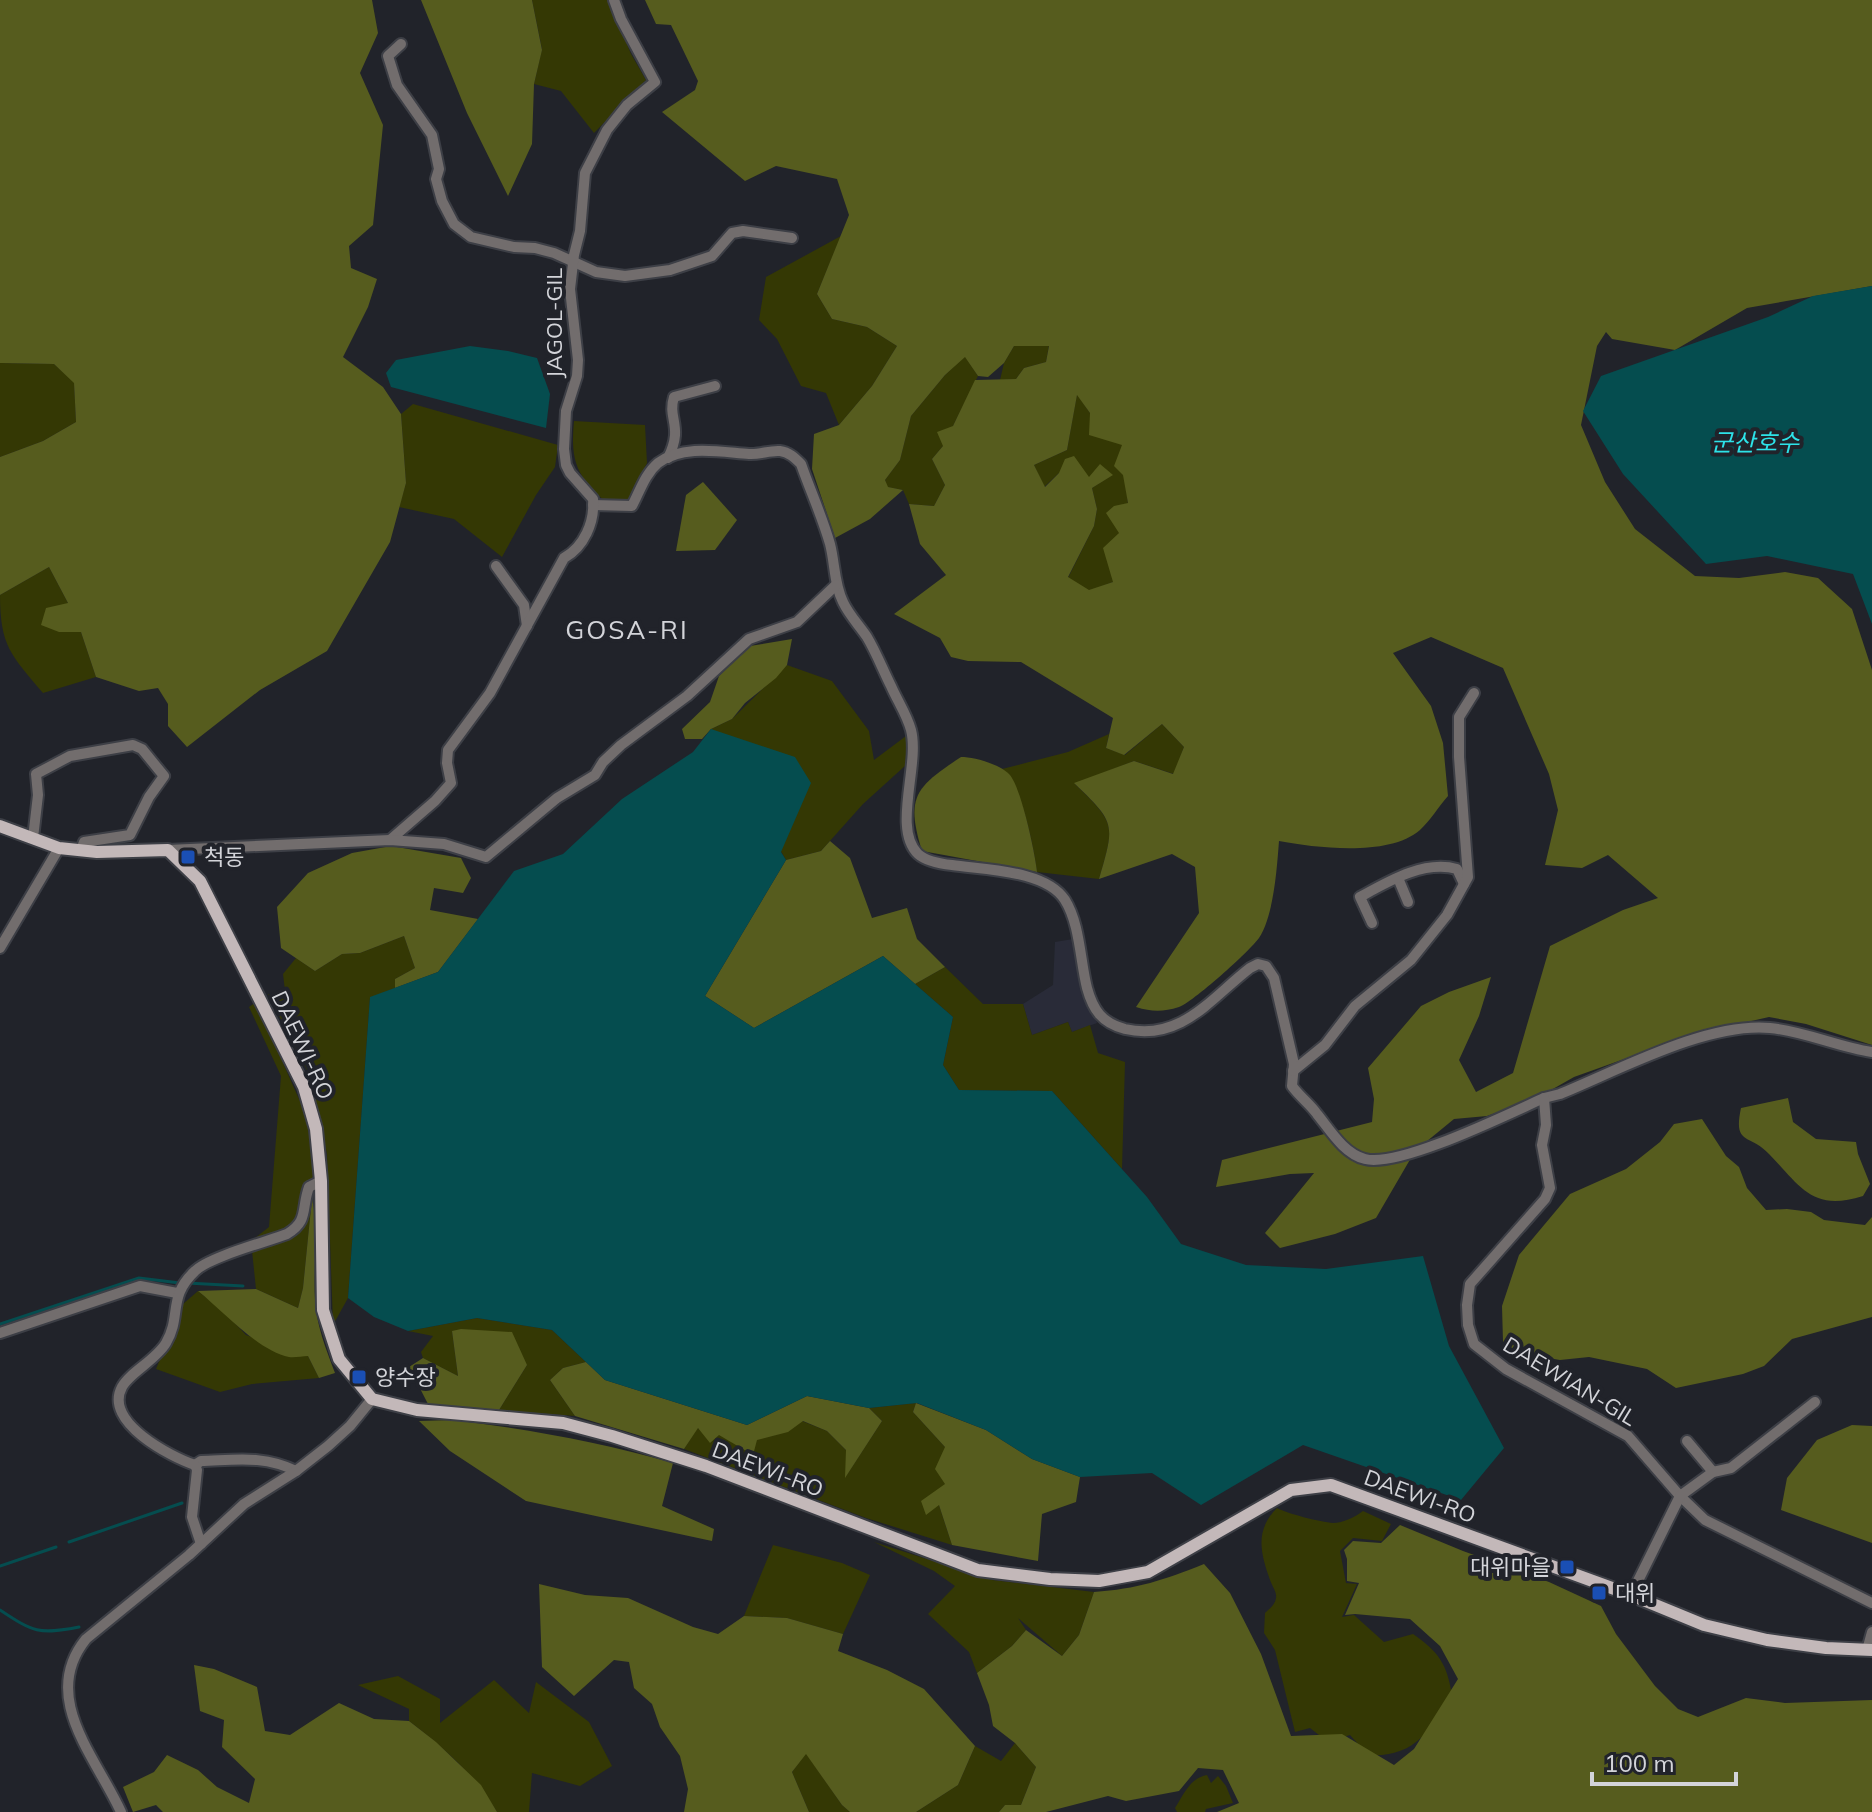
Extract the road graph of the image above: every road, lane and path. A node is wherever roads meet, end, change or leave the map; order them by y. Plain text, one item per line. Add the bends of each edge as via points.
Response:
1 (614, 0) edge
2 (401, 44) dead end
3 (792, 238) dead end
4 (574, 262) junction
5 (715, 386) dead end
6 (668, 458) junction
7 (593, 505) junction
8 (496, 566) dead end
9 (836, 585) junction
10 (527, 626) junction
11 (1474, 693) dead end
12 (0, 826) edge
13 (33, 838) junction
14 (390, 840) junction
15 (59, 848) junction
16 (81, 850) junction
17 (168, 850) junction
18 (1398, 878) junction
19 (1464, 884) junction
20 (1408, 902) dead end
21 (1372, 923) dead end
22 (0, 948) edge
23 (1872, 1052) edge
24 (1293, 1071) junction
25 (1544, 1098) junction
26 (321, 1181) junction
27 (182, 1287) junction
28 (0, 1333) edge
29 (372, 1399) junction
30 (1815, 1402) dead end
31 (1687, 1441) dead end
32 (195, 1465) junction
33 (296, 1471) junction
34 (1713, 1472) junction
35 (1680, 1496) junction
36 (201, 1544) junction
37 (1631, 1595) junction
38 (1872, 1603) edge
39 (1872, 1632) edge
40 (1870, 1650) edge
41 (121, 1812) edge

1 - 4 street, JAGOL-GIL via 655,82 627,105 592,157 585,173
2 - 4 street via 388,56 397,85 432,135 436,179 454,224 471,237 535,248
3 - 4 street via 732,233 712,256 625,276
4 - 7 street, JAGOL-GIL via 570,289 578,360 566,411 565,457
5 - 6 street via 674,397 677,430
6 - 7 street via 647,476 632,506
6 - 9 street via 711,449 749,454 778,450 791,455 801,464 830,543
7 - 10 street via 592,524 573,554 564,558
8 - 10 street via 524,605
9 - 14 street via 797,622 749,639 687,696 621,745 595,775 557,798 486,857 444,844
9 - 24 street via 911,728 908,831 921,857 1051,885 1065,899 1074,923 1094,1008 1113,1025 1163,1031 1191,1016 1250,968 1266,966 1274,978
10 - 14 street via 490,693 448,750 451,783
11 - 19 street via 1459,717 1468,866
12 - 13 main road
13 - 15 main road
13 - 16 street via 36,774 70,756 133,745 142,749 164,776 130,835 84,842
14 - 17 street
15 - 16 main road
15 - 22 street
16 - 17 main road
17 - 26 main road, DAEWI-RO via 200,881 304,1087 316,1129
18 - 19 street via 1442,865 1457,869
18 - 20 street
18 - 21 street via 1360,897
19 - 24 street via 1411,960 1355,1006 1325,1045
23 - 25 street via 1752,1027 1706,1036
24 - 25 street via 1292,1086 1301,1098 1351,1152 1366,1160 1397,1159
25 - 35 street, DAEWIAN-GIL via 1542,1145 1550,1188 1470,1284 1468,1325 1474,1344 1506,1369 1628,1436
26 - 27 street via 309,1187 298,1227 198,1268
26 - 29 main road, DAEWI-RO via 323,1310 339,1359
27 - 28 street via 140,1286
27 - 32 street via 167,1342 122,1387 120,1400 129,1425 159,1449
29 - 33 street via 350,1426
29 - 37 main road, DAEWI-RO via 417,1410 563,1423 612,1436 706,1466 978,1570 1099,1581 1148,1572 1291,1490 1331,1485
30 - 34 street via 1731,1468
31 - 34 street
32 - 33 street via 247,1458
32 - 36 street via 192,1517
33 - 36 street via 244,1504
34 - 35 street
35 - 37 street
35 - 38 street, DAEWIAN-GIL via 1705,1520
36 - 41 street via 86,1639 70,1664 66,1693 73,1721
37 - 40 main road, DAEWI-RO via 1731,1632
39 - 40 street

